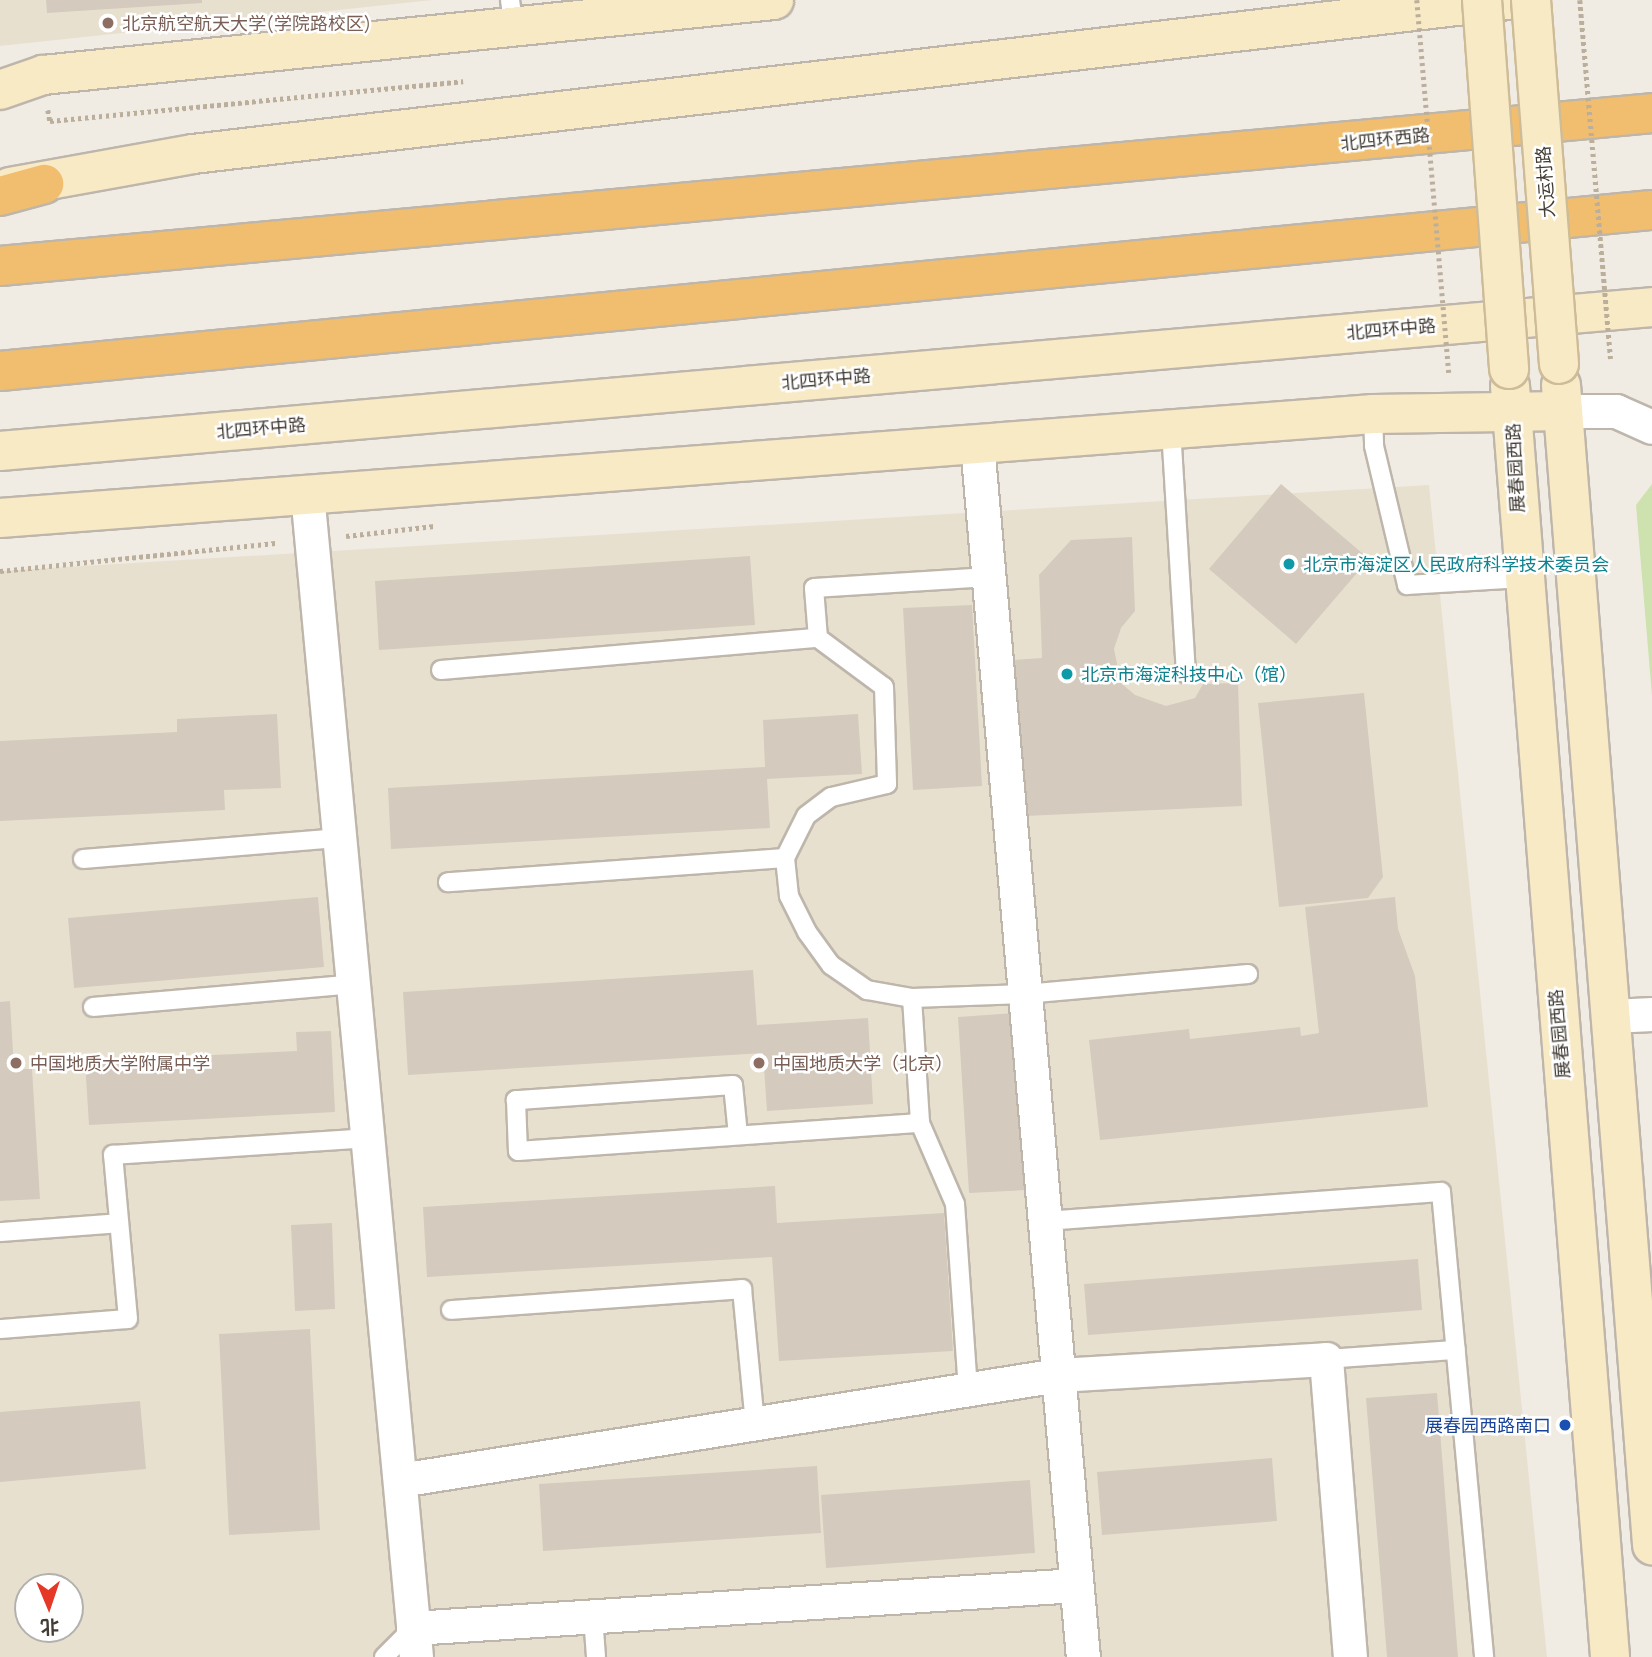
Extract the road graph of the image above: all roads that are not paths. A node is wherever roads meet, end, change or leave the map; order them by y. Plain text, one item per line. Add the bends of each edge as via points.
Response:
1 (774, 0) edge
2 (1482, 0) edge
3 (1508, 0) edge
4 (1531, 0) edge
5 (512, 14) edge
6 (0, 90) edge
7 (1652, 113) edge
8 (44, 184) junction
9 (0, 188) edge
10 (0, 196) edge
11 (1652, 210) edge
12 (0, 266) edge
13 (1652, 307) edge
14 (0, 371) edge
15 (1512, 410) junction
16 (1563, 411) junction
17 (1373, 414) junction
18 (1652, 427) edge
19 (1171, 429) junction
20 (977, 444) junction
21 (0, 451) edge
22 (307, 493) junction
23 (0, 518) edge
24 (989, 577) junction
25 (1522, 578) junction
26 (818, 638) junction
27 (441, 670) dead end
28 (1186, 674) dead end
29 (340, 838) junction
30 (785, 858) junction
31 (83, 859) dead end
32 (448, 882) dead end
33 (1248, 974) dead end
34 (354, 984) junction
35 (1025, 994) junction
36 (912, 998) junction
37 (93, 1007) dead end
38 (1652, 1014) edge
39 (1611, 1016) junction
40 (920, 1123) junction
41 (738, 1135) junction
42 (368, 1138) junction
43 (1044, 1221) junction
44 (119, 1223) junction
45 (0, 1232) edge
46 (451, 1310) dead end
47 (0, 1329) edge
48 (1456, 1350) junction
49 (1326, 1359) junction
50 (1058, 1375) junction
51 (968, 1390) junction
52 (755, 1424) junction
53 (400, 1480) junction
54 (1652, 1545) edge
55 (1077, 1585) junction
56 (593, 1616) junction
57 (415, 1643) edge
58 (384, 1657) edge
59 (596, 1657) edge
60 (1083, 1657) edge
61 (1350, 1657) edge
62 (1484, 1657) edge
63 (1610, 1657) edge

1 - 5 street
2 - 15 street, 展春园西路, bridge
3 - 8 street via 206,152
4 - 16 street, 大运村路, bridge
5 - 6 street via 43,75
7 - 12 highway, 北四环西路
8 - 9 street
8 - 10 highway
11 - 14 highway
13 - 21 street, 北四环中路
15 - 16 street
15 - 17 street
15 - 25 street, 展春园西路
16 - 18 street via 1616,411
16 - 39 street
17 - 19 street
17 - 25 lane via 1374,446 1407,585
19 - 20 street
19 - 28 lane
20 - 22 street
20 - 24 street
22 - 23 street
22 - 29 street
24 - 26 lane via 814,588
24 - 35 street
25 - 63 street, 展春园西路
26 - 27 lane
26 - 30 lane via 884,687 887,784 831,797 806,816
29 - 31 lane
29 - 34 street
30 - 32 lane
30 - 36 lane via 789,896 831,965 867,990
33 - 35 lane
34 - 37 lane
34 - 42 street
35 - 36 lane
35 - 43 street
36 - 40 lane
38 - 39 street
39 - 54 street
40 - 41 lane
40 - 51 lane via 955,1204
41 - 41 lane via 518,1151 516,1100 733,1085
42 - 44 lane via 113,1156
42 - 53 street
43 - 48 lane via 1441,1192
43 - 50 street
44 - 45 lane
44 - 47 lane via 128,1319
46 - 52 lane via 741,1289
48 - 49 lane
48 - 62 lane
49 - 50 street
49 - 61 street
50 - 51 street
50 - 55 street
51 - 52 street
52 - 53 street
53 - 57 street
55 - 56 street
55 - 60 street
56 - 57 street
56 - 59 lane
57 - 58 lane

